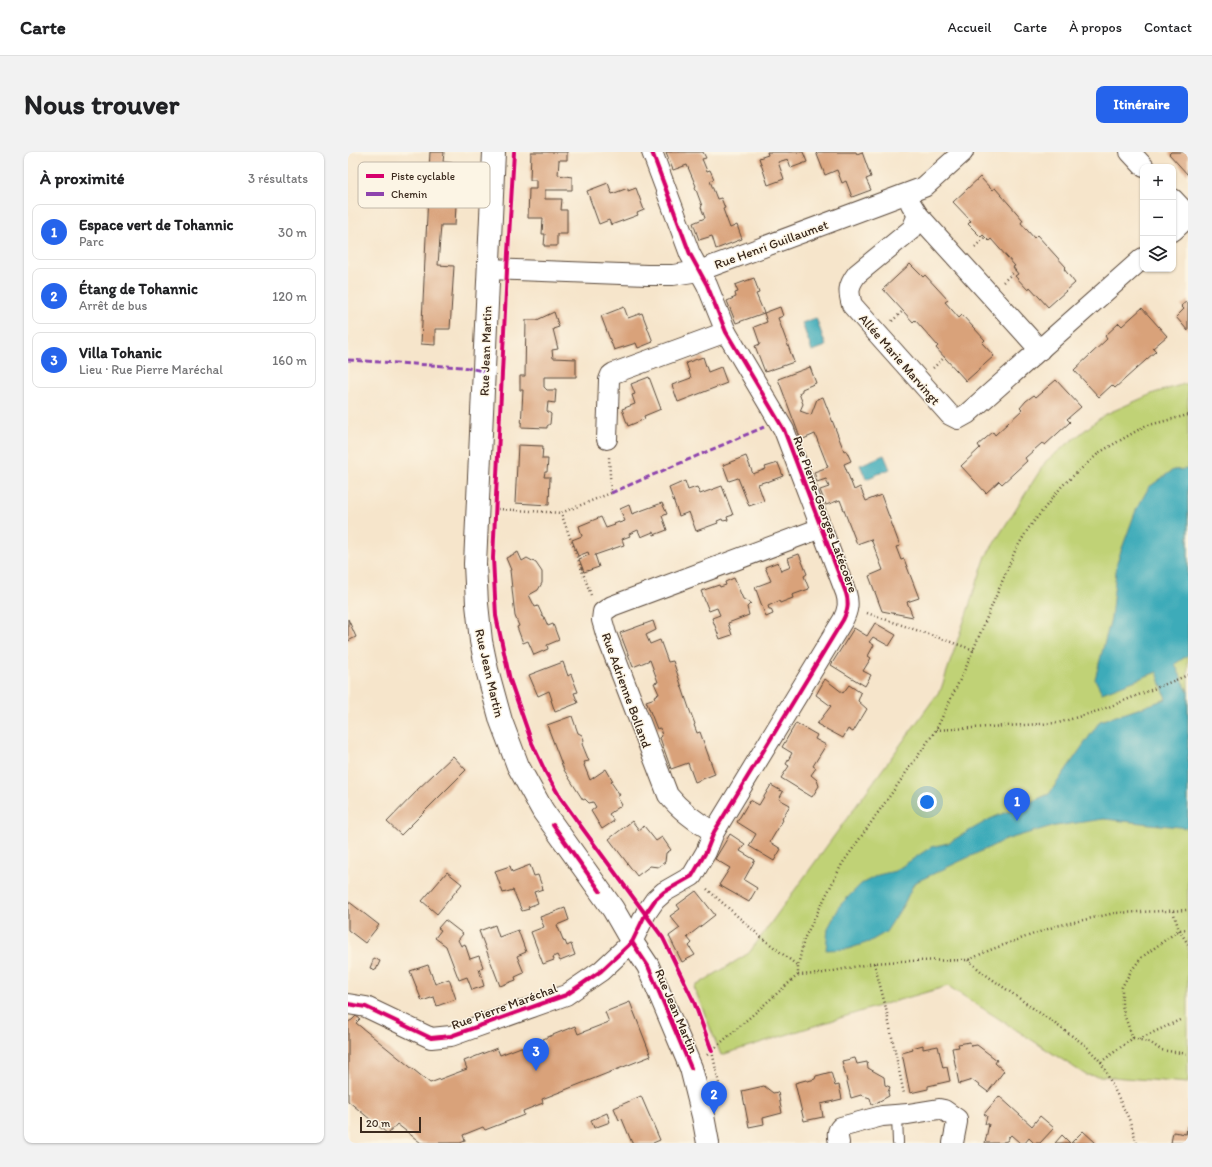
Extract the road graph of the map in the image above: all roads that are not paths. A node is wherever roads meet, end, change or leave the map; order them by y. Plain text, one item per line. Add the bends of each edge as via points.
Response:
1 (494, 152) edge
2 (652, 152) edge
3 (962, 152) edge
4 (1130, 152) edge
5 (1141, 164) edge
6 (905, 194) junction
7 (1174, 200) edge
8 (918, 215) junction
9 (1188, 216) edge
10 (1176, 228) edge
11 (1140, 261) edge
12 (488, 269) junction
13 (698, 271) junction
14 (726, 332) junction
15 (1040, 350) junction
16 (607, 440) road end
17 (822, 528) junction
18 (714, 832) junction
19 (632, 942) junction
20 (348, 1004) edge
21 (902, 1115) junction
22 (708, 1143) edge
23 (839, 1143) edge
24 (898, 1143) edge
25 (953, 1143) edge

1 - 12 main road, Rue Jean Martin
2 - 13 street, Rue Pierre-Georges Latécoère
3 - 6 street, Rue Henri Guillaumet via 924,187
4 - 5 street
6 - 8 street
6 - 13 street, Rue Henri Guillaumet
7 - 9 street
8 - 15 street
8 - 15 street, Allée Marie Marvingt via 912,229 857,274 851,282 849,293 852,304 950,415 958,419 967,414
9 - 10 street
11 - 15 street, Allée Marie Marvingt
12 - 13 street, Rue Henri Guillaumet via 648,275
12 - 19 main road, Rue Jean Martin via 475,564 478,619 485,663 501,721 518,766 543,811 613,909
13 - 14 street, Rue Pierre-Georges Latécoère via 707,285
14 - 16 street via 611,375
14 - 17 street, Rue Pierre-Georges Latécoère via 781,424
17 - 18 street, Rue Pierre-Georges Latécoère via 846,593 847,611
17 - 18 street, Rue Adrienne Bolland via 612,606 603,612 602,620 606,634 668,795 694,820
18 - 19 street, Rue Pierre-Georges Latécoère via 692,876 655,900
19 - 20 street, Rue Pierre Maréchal via 601,971 566,995 451,1036 431,1038 366,1007
19 - 22 main road, Rue Jean Martin via 648,966 690,1068
21 - 23 street via 882,1116 841,1127 837,1134
21 - 24 lane
21 - 25 street via 944,1110 957,1119

